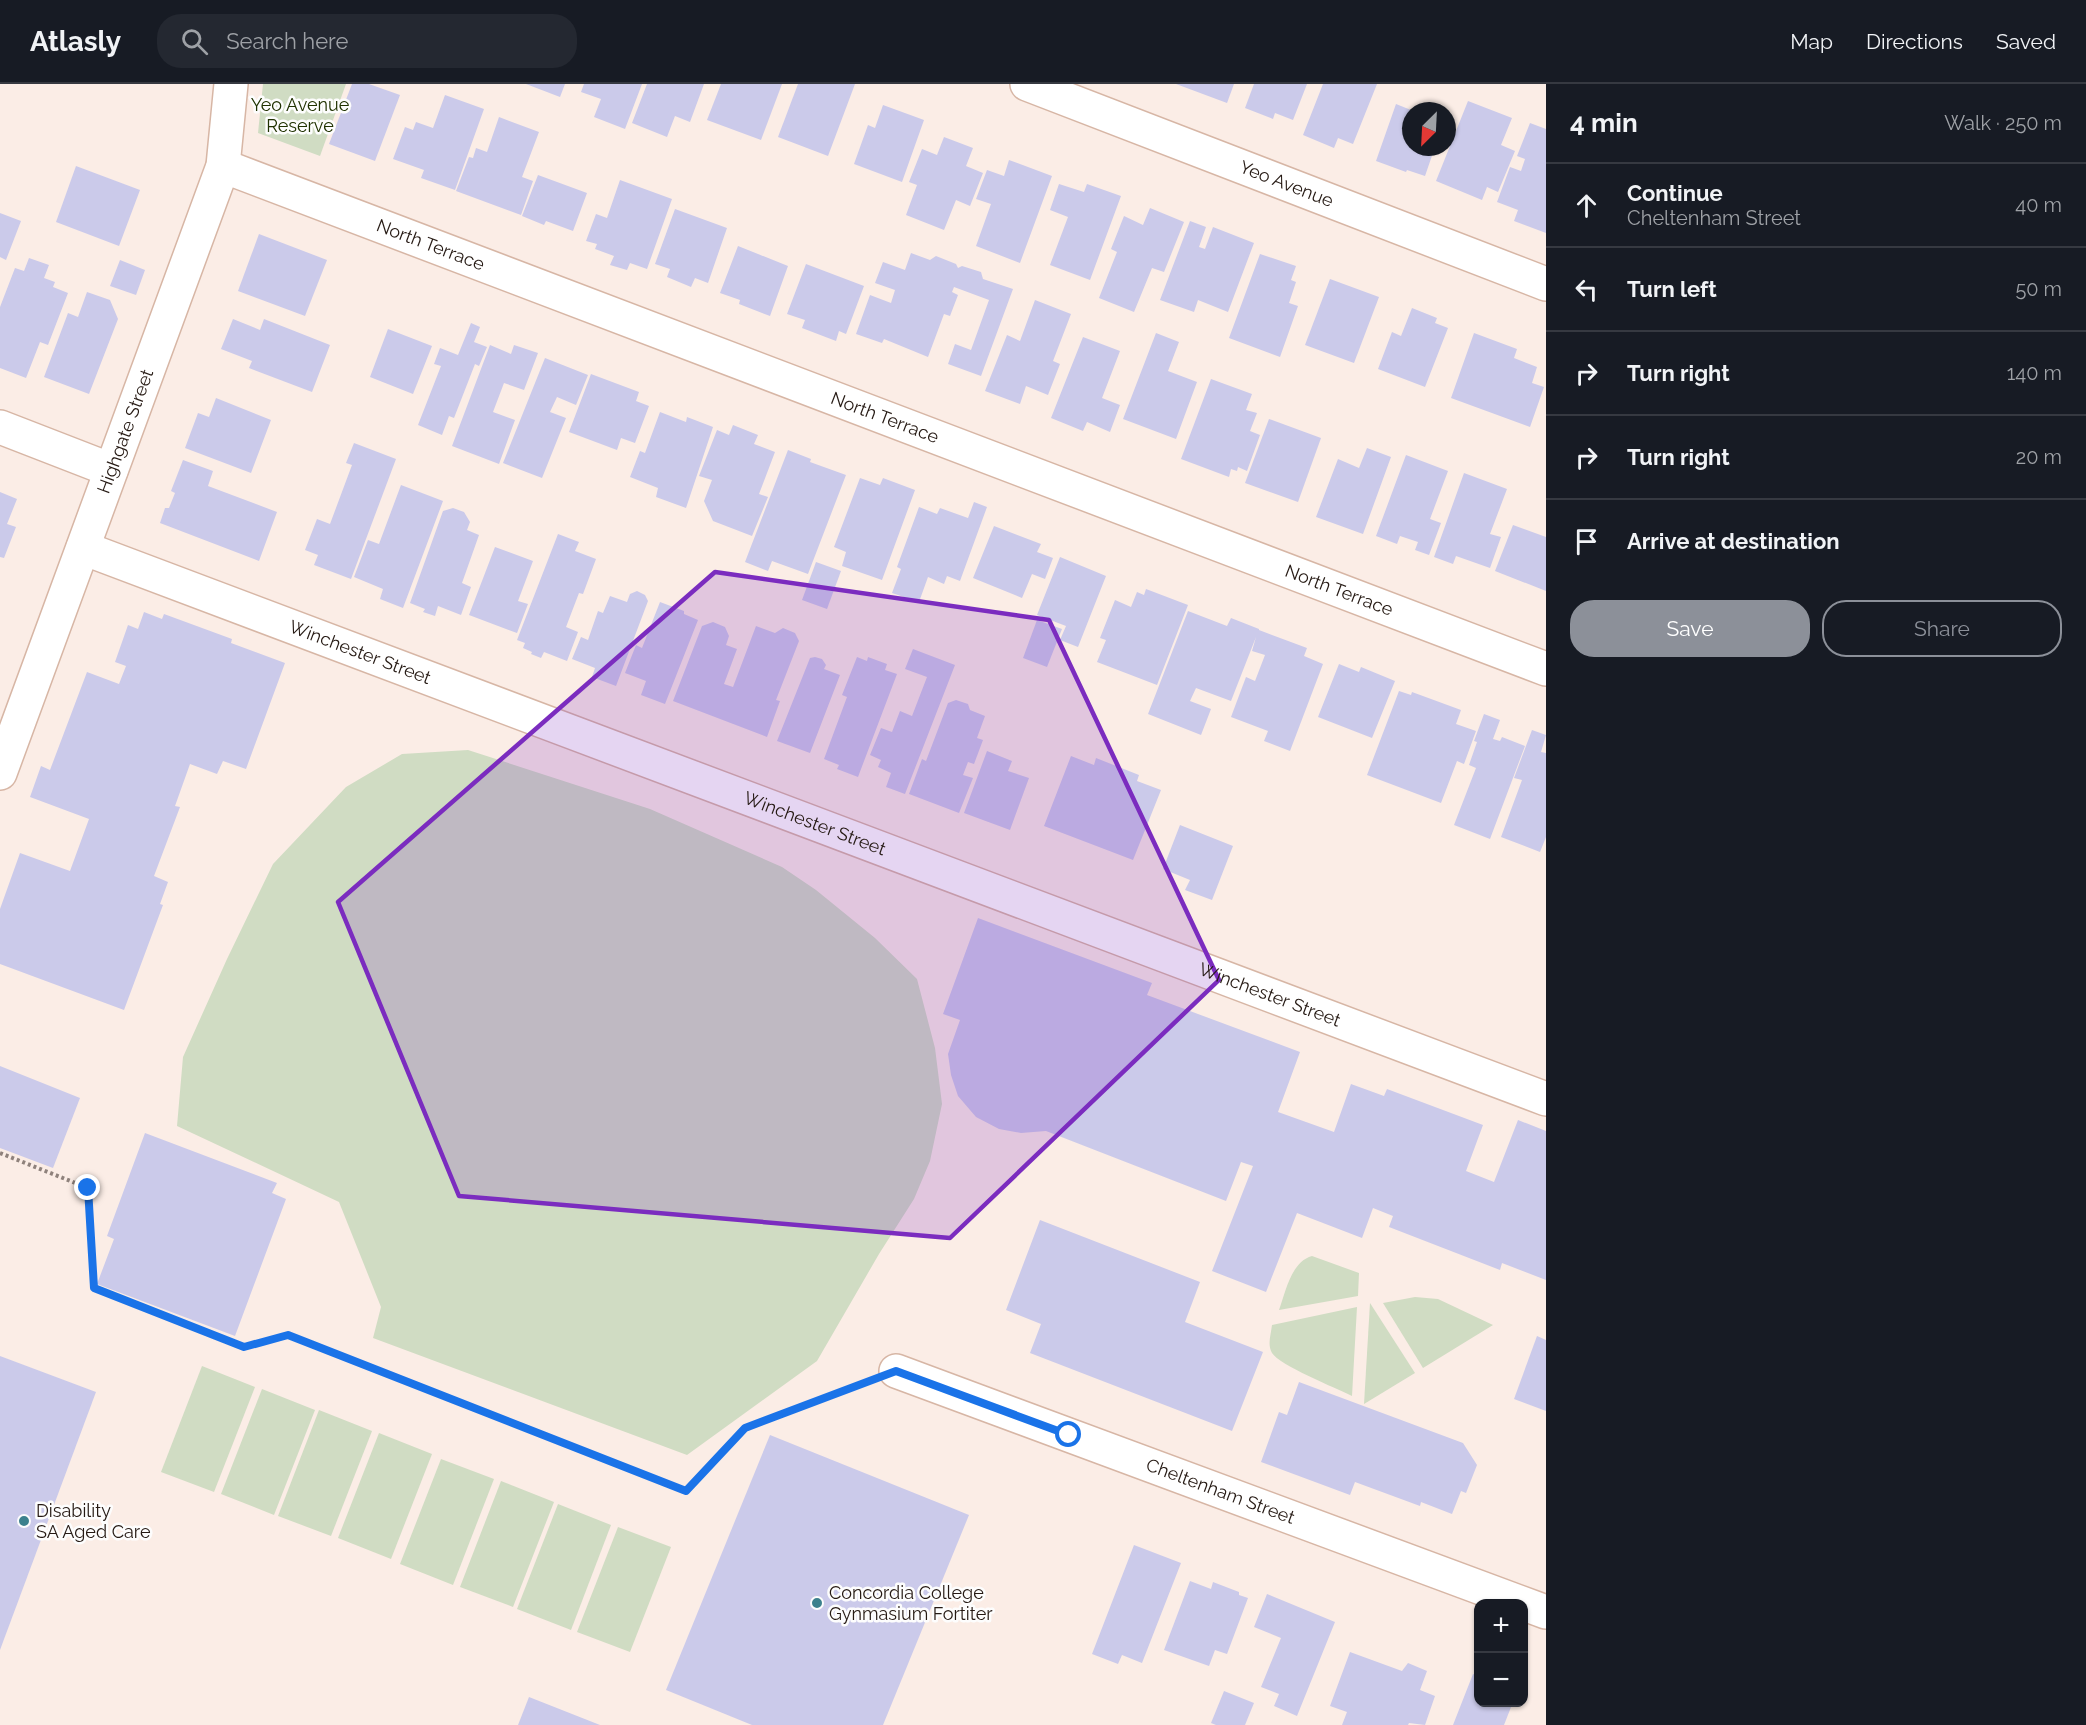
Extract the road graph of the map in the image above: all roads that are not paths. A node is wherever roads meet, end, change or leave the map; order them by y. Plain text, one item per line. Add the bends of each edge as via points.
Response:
1 (231, 84) edge
2 (1027, 84) edge
3 (223, 166) junction
4 (1546, 284) edge
5 (0, 427) edge
6 (111, 470) junction
7 (83, 548) junction
8 (1546, 669) edge
9 (0, 773) edge
10 (1546, 1098) edge
11 (896, 1371) road end
12 (1546, 1612) edge

1 - 3 street, Highgate Street
2 - 4 street, Yeo Avenue
3 - 6 street, Highgate Street
3 - 8 street, North Terrace
5 - 6 street
6 - 7 street, Highgate Street
7 - 9 street, Highgate Street
7 - 10 street, Winchester Street
11 - 12 street, Cheltenham Street

